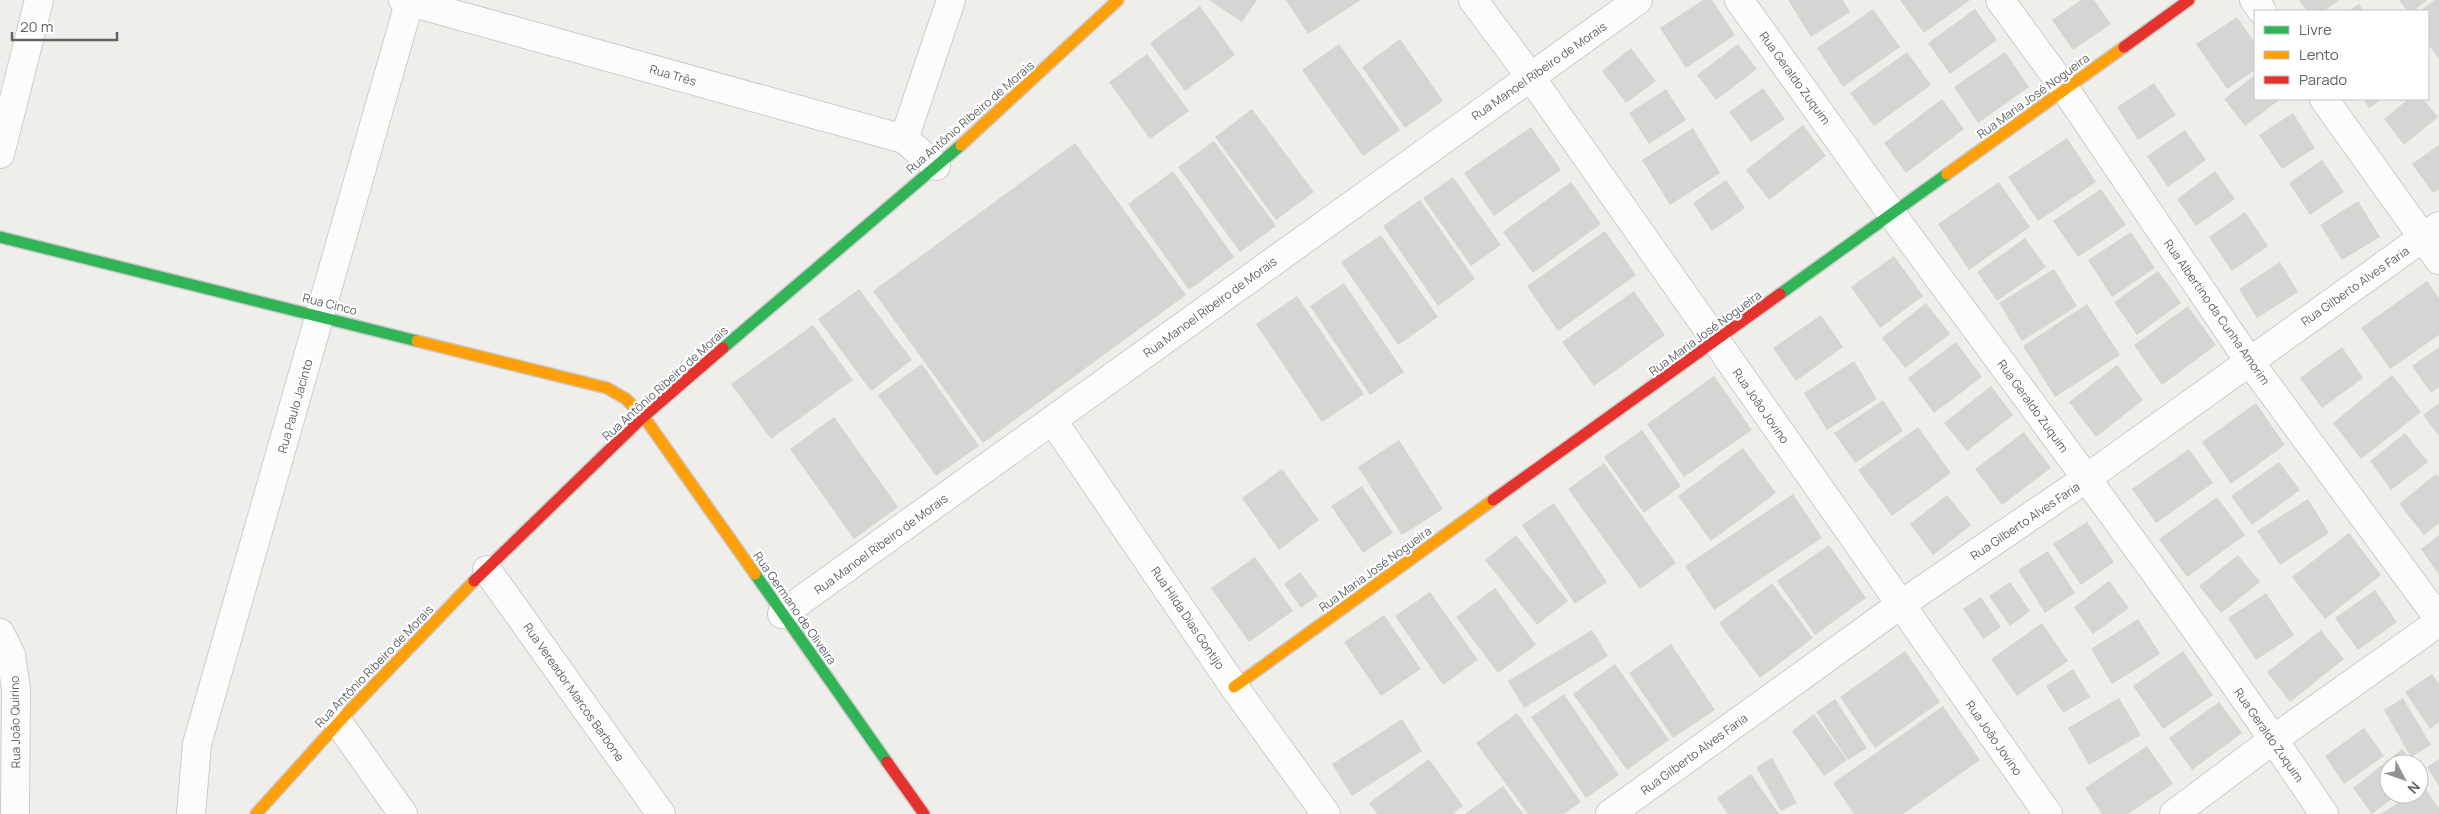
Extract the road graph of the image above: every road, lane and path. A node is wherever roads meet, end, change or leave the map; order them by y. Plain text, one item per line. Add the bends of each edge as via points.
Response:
1 (39, 0) edge
2 (951, 0) edge
3 (1118, 0) edge
4 (1473, 0) edge
5 (1638, 0) edge
6 (1739, 0) edge
7 (2000, 0) edge
8 (2189, 0) edge
9 (408, 1) edge
10 (1530, 76) junction
11 (2065, 90) junction
12 (2325, 100) edge
13 (904, 139) junction
14 (0, 154) edge
15 (936, 166) junction
16 (1892, 214) junction
17 (2431, 232) edge
18 (0, 237) edge
19 (2439, 260) edge
20 (321, 315) junction
21 (1716, 342) junction
22 (2249, 361) junction
23 (644, 416) junction
24 (1053, 421) junction
25 (2087, 478) junction
26 (487, 570) junction
27 (1900, 606) junction
28 (782, 614) junction
29 (2439, 620) edge
30 (0, 633) edge
31 (1234, 687) junction
32 (338, 722) junction
33 (2274, 739) junction
34 (8, 779) edge
35 (15, 814) edge
36 (191, 814) edge
37 (256, 814) edge
38 (403, 814) edge
39 (661, 814) edge
40 (924, 814) edge
41 (1326, 814) edge
42 (1610, 814) edge
43 (2048, 814) edge
44 (2174, 814) edge
45 (2324, 814) edge

1 - 14 street
2 - 13 street
3 - 15 street, Rua Antônio Ribeiro de Morais via 1067,50
4 - 10 street, Rua João Jovino
5 - 10 street, Rua Manoel Ribeiro de Morais
6 - 16 street, Rua Geraldo Zuquim
7 - 11 street, Rua Albertino da Cunha Amorim
8 - 11 street, Rua Maria José Nogueira
9 - 13 street, Rua Três
9 - 20 street, Rua Paulo Jacinto
10 - 21 street, Rua João Jovino
10 - 24 street, Rua Manoel Ribeiro de Morais
11 - 16 street, Rua Maria José Nogueira
11 - 22 street, Rua Albertino da Cunha Amorim
12 - 17 street
13 - 15 street, Rua Três
15 - 23 street, Rua Antônio Ribeiro de Morais
16 - 21 street, Rua Maria José Nogueira
16 - 25 street, Rua Geraldo Zuquim
17 - 19 street
17 - 22 street, Rua Gilberto Alves Faria
18 - 20 street, Rua Cinco
20 - 23 street, Rua Cinco via 607,388 626,399
20 - 36 street, Rua Paulo Jacinto via 197,744
21 - 27 street, Rua João Jovino
21 - 31 street, Rua Maria José Nogueira
22 - 25 street, Rua Gilberto Alves Faria
22 - 29 street, Rua Albertino da Cunha Amorim
23 - 26 street, Rua Antônio Ribeiro de Morais
23 - 28 street, Rua Germano de Oliveira
24 - 28 street, Rua Manoel Ribeiro de Morais
24 - 31 street, Rua Hilda Dias Gontijo
25 - 27 street, Rua Gilberto Alves Faria
25 - 33 street, Rua Geraldo Zuquim
26 - 32 street, Rua Antônio Ribeiro de Morais
26 - 39 street, Rua Vereador Marcos Barbone
27 - 42 street, Rua Gilberto Alves Faria
27 - 43 street, Rua João Jovino
28 - 40 street, Rua Germano de Oliveira
29 - 33 street
30 - 34 street, Rua João Quirino via 11,655 16,689
31 - 41 street, Rua Hilda Dias Gontijo
32 - 37 street, Rua Antônio Ribeiro de Morais
32 - 38 street
33 - 44 street
33 - 45 street, Rua Geraldo Zuquim
34 - 35 street, Rua João Quirino

